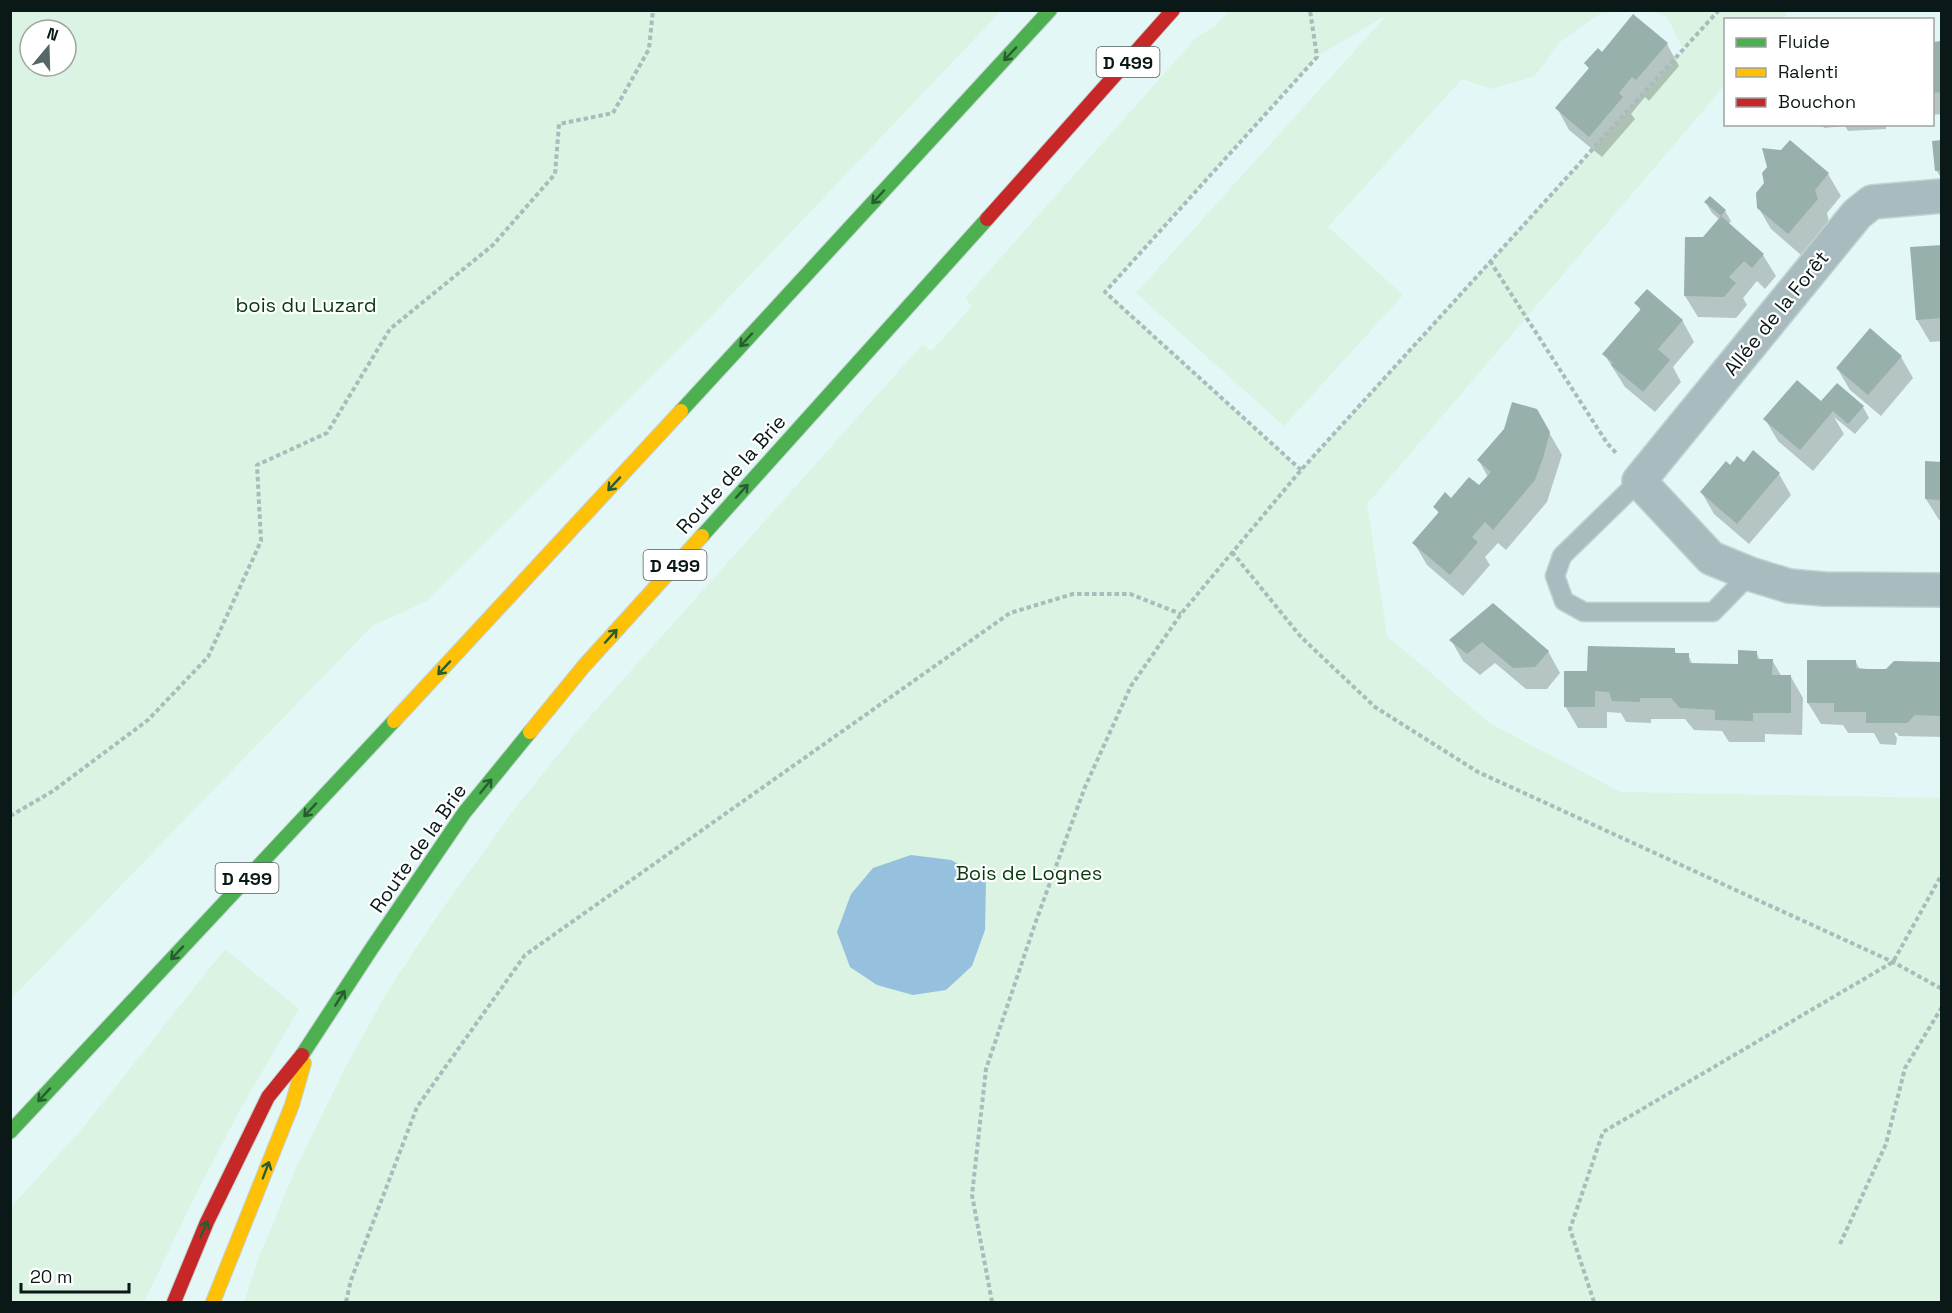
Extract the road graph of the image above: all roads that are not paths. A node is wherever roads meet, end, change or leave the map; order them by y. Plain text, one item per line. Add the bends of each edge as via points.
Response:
1 (1050, 10) edge
2 (1173, 10) edge
3 (1941, 196) edge
4 (1640, 481) junction
5 (1750, 574) junction
6 (1941, 590) edge
7 (309, 1047) junction
8 (10, 1132) edge
9 (174, 1302) edge
10 (213, 1302) edge

1 -> 8 highway, D 499
7 -> 2 highway, Route de la Brie / D 499 via 464,813 584,666
3 - 4 street, Allée de la Forêt via 1872,202 1857,214
4 - 5 street via 1711,558
4 - 5 lane via 1562,556 1555,576 1564,602 1584,612 1713,612
5 - 6 street via 1789,586 1824,589
9 -> 7 highway via 207,1222 268,1097
10 -> 7 highway via 292,1105

